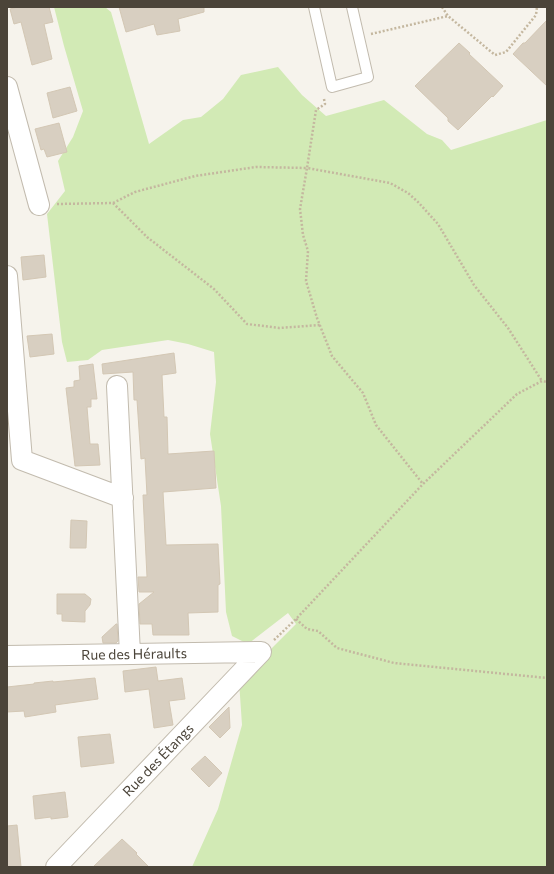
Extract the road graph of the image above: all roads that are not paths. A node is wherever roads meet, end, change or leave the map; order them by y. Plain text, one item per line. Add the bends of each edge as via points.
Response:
1 (314, 7) edge
2 (352, 7) edge
3 (7, 87) edge
4 (39, 205) road end
5 (7, 276) edge
6 (117, 386) dead end
7 (123, 498) junction
8 (261, 652) joint
9 (130, 654) junction
10 (7, 656) edge
11 (56, 867) edge

1 - 2 lane via 332,87 368,77
3 - 4 street
5 - 7 street via 22,460
6 - 7 street
7 - 9 street
8 - 9 street, Rue des Héraults
8 - 11 street, Rue des Étangs
9 - 10 street, Rue des Héraults

